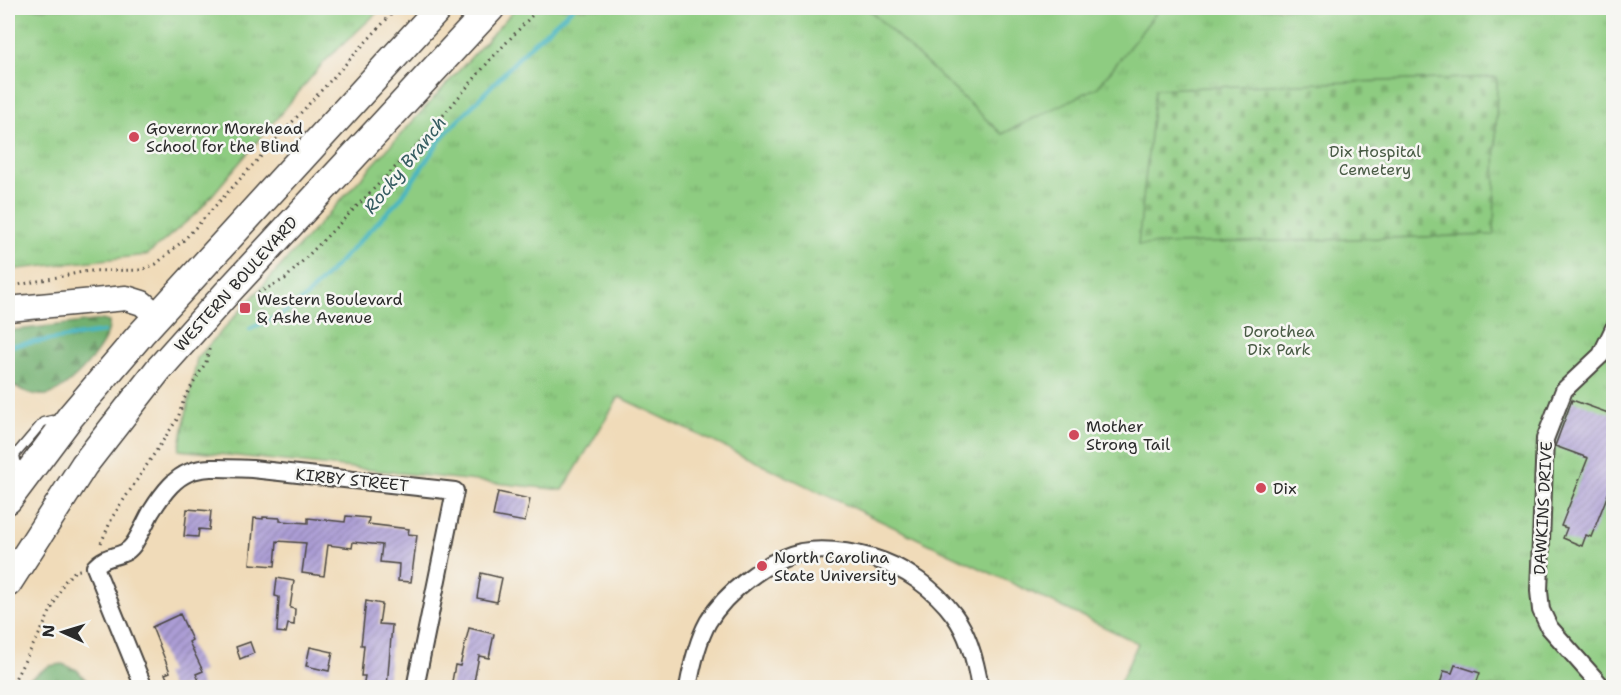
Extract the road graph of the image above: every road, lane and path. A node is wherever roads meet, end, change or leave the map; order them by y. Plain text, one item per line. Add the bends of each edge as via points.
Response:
1 (397, 8) edge
2 (439, 8) edge
3 (492, 8) edge
4 (539, 8) edge
5 (8, 287) edge
6 (256, 294) dead end
7 (8, 309) edge
8 (157, 316) junction
9 (1614, 328) edge
10 (185, 340) junction
11 (212, 342) dead end
12 (16, 461) edge
13 (8, 500) edge
14 (94, 567) junction
15 (8, 583) edge
16 (10, 687) edge
17 (144, 687) edge
18 (415, 687) edge
19 (688, 687) edge
20 (980, 687) edge
21 (1603, 687) edge

1 - 5 path via 184,240 156,264 141,270 98,270
2 - 8 main road
3 - 10 main road, WESTERN BOULEVARD
4 - 6 path via 424,138 285,279
7 - 8 street via 126,298 142,303
8 - 10 main road
8 - 12 main road via 65,424
9 - 21 street, DAWKINS DRIVE via 1601,355 1564,390 1545,440 1539,591 1541,610 1549,627
10 - 15 main road, WESTERN BOULEVARD via 84,465
11 - 14 path via 178,418 113,516
12 - 13 main road
14 - 16 path via 75,571 64,582
14 - 17 street
14 - 18 street, KIRBY STREET via 106,557 124,554 170,486 192,470 252,469 454,491
19 - 20 street via 698,645 719,606 749,579 782,558 819,550 888,562 926,586 954,615 973,657

